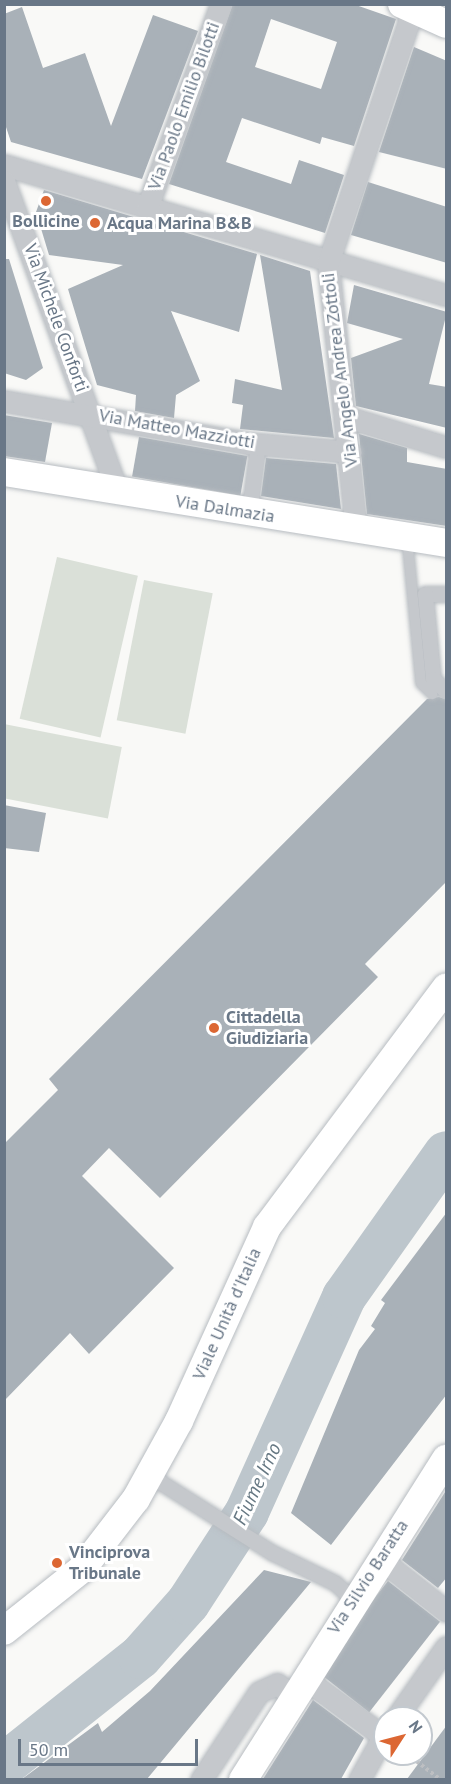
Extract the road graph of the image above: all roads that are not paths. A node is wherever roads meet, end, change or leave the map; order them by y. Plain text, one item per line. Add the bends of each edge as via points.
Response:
1 (221, 4) edge
2 (407, 7) edge
3 (447, 24) edge
4 (4, 165) edge
5 (4, 181) edge
6 (147, 208) junction
7 (328, 263) junction
8 (447, 295) edge
9 (4, 401) edge
10 (91, 413) junction
11 (347, 417) junction
12 (258, 444) junction
13 (447, 447) edge
14 (351, 452) junction
15 (4, 472) edge
16 (117, 490) junction
17 (249, 514) junction
18 (356, 529) junction
19 (407, 537) junction
20 (447, 543) edge
21 (447, 594) edge
22 (439, 692) edge
23 (447, 988) edge
24 (446, 1462) edge
25 (149, 1475) junction
26 (379, 1558) junction
27 (353, 1599) junction
28 (447, 1611) edge
29 (4, 1631) edge
30 (447, 1647) edge
31 (299, 1688) junction
32 (405, 1706) edge
33 (373, 1728) edge
34 (373, 1754) edge
35 (201, 1779) edge
36 (243, 1779) edge
37 (359, 1779) edge

1 - 6 street, Via Paolo Emilio Bilotti
2 - 3 main road
2 - 7 street, Via Angelo Andrea Zottoli
4 - 6 street
5 - 10 street, Via Michele Conforti
6 - 7 street
7 - 8 street
7 - 11 street, Via Angelo Andrea Zottoli
9 - 10 street, Via Matteo Mazziotti
10 - 12 street, Via Matteo Mazziotti
10 - 16 street, Via Michele Conforti
11 - 13 street
11 - 14 street, Via Angelo Andrea Zottoli
12 - 14 street, Via Matteo Mazziotti
12 - 17 street
14 - 18 street, Via Angelo Andrea Zottoli
15 - 16 main road, Via Dalmazia
16 - 17 main road, Via Dalmazia
17 - 18 main road, Via Dalmazia
18 - 19 main road, Via Dalmazia
19 - 20 main road, Via Dalmazia
19 - 22 lane via 421,683
21 - 22 street via 424,594 433,679
23 - 25 main road, Viale Unità d'Italia via 267,1227
24 - 26 main road, Via Silvio Baratta
25 - 27 street via 273,1553 335,1583
25 - 29 main road, Viale Unità d'Italia via 82,1569
26 - 27 main road, Via Silvio Baratta
26 - 28 street
27 - 31 main road, Via Silvio Baratta
30 - 32 street
31 - 33 street
31 - 35 street via 277,1684 258,1692
31 - 36 main road, Via Silvio Baratta
34 - 37 street

